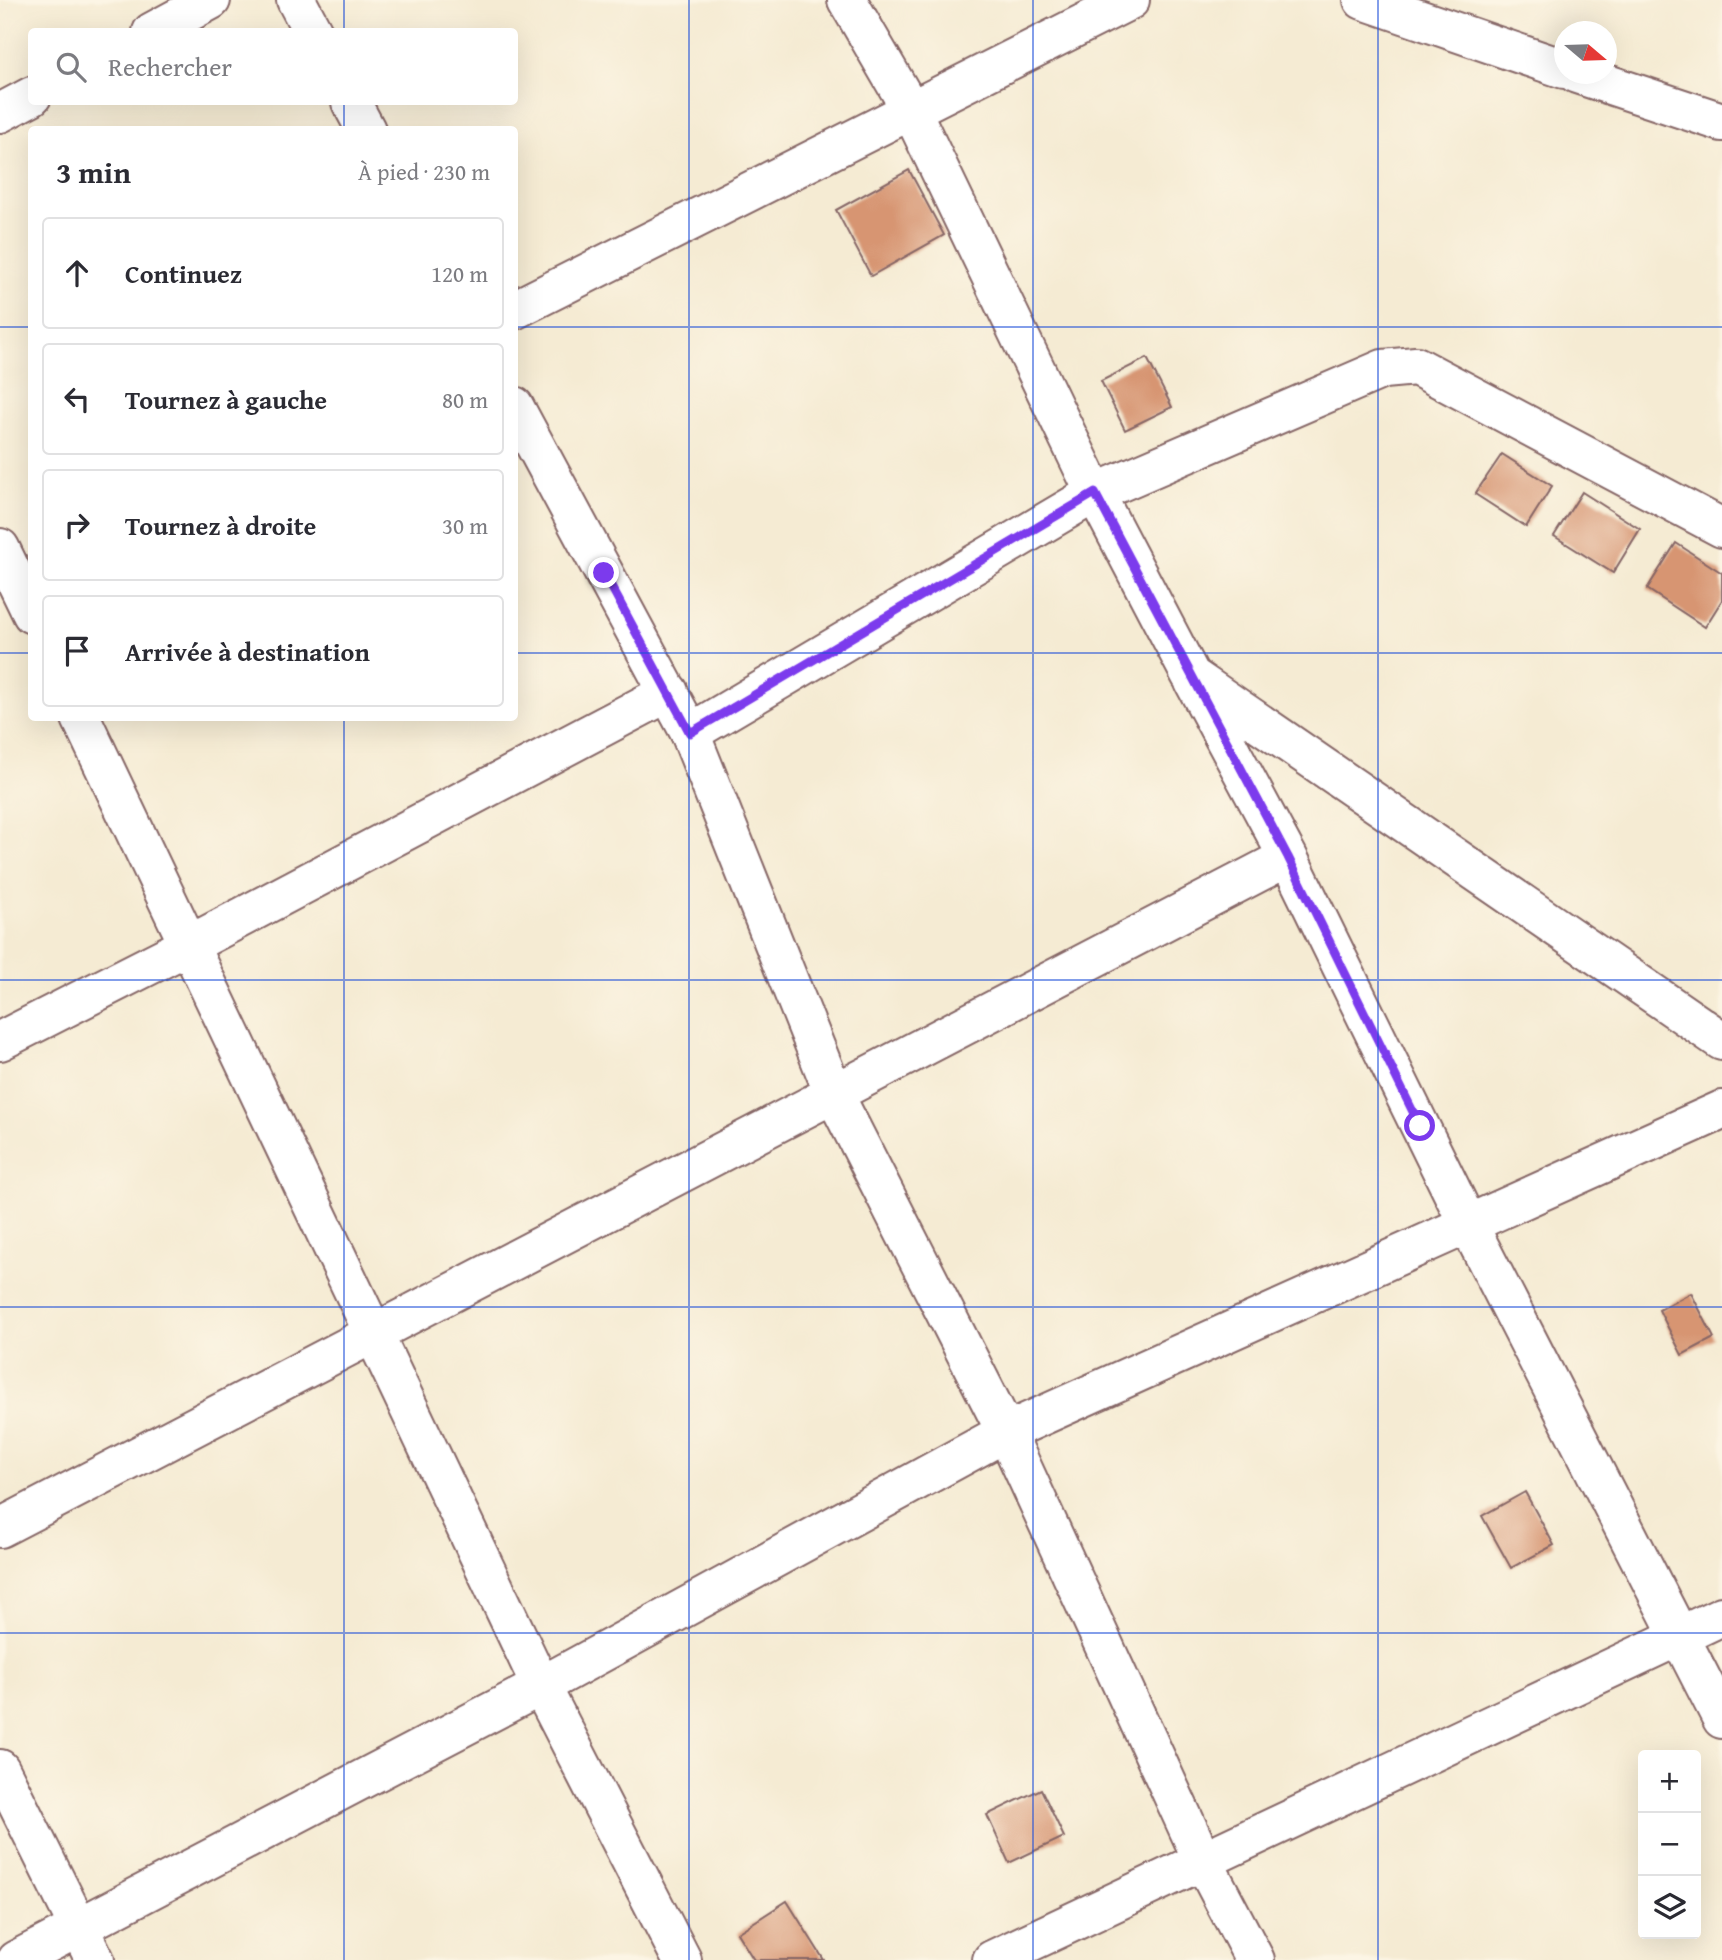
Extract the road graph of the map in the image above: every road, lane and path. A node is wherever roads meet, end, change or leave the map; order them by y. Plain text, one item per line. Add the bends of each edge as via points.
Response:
1 (211, 0) edge
2 (296, 0) edge
3 (846, 0) edge
4 (1129, 0) edge
5 (1363, 0) edge
6 (159, 28) edge
7 (311, 28) edge
8 (1554, 66) edge
9 (1607, 84) edge
10 (28, 98) edge
11 (353, 105) edge
12 (911, 110) junction
13 (0, 113) edge
14 (1722, 122) edge
15 (364, 126) edge
16 (518, 308) edge
17 (518, 413) edge
18 (1095, 493) junction
19 (1722, 528) edge
20 (10, 556) edge
21 (28, 603) edge
22 (1191, 676) junction
23 (669, 692) junction
24 (82, 721) edge
25 (690, 733) junction
26 (1288, 857) junction
27 (190, 945) junction
28 (0, 1041) edge
29 (1722, 1041) edge
30 (834, 1094) junction
31 (1722, 1110) edge
32 (1468, 1224) junction
33 (373, 1332) junction
34 (1006, 1432) junction
35 (0, 1528) edge
36 (1722, 1616) edge
37 (1681, 1636) junction
38 (541, 1686) junction
39 (1722, 1719) edge
40 (0, 1769) edge
41 (1203, 1861) junction
42 (87, 1944) edge
43 (16, 1960) edge
44 (681, 1960) edge
45 (992, 1960) edge
46 (1255, 1960) edge

1 - 6 street
2 - 7 street
3 - 12 street
4 - 12 street
5 - 8 street
9 - 14 street
10 - 13 street
11 - 15 street
12 - 16 street
12 - 18 street
17 - 23 street
18 - 19 street via 1382,369 1416,366
18 - 22 street
18 - 25 street
20 - 21 street
22 - 26 street
22 - 29 street
23 - 25 street
23 - 27 street
24 - 27 street
25 - 30 street
26 - 30 street
26 - 32 street
27 - 28 street
27 - 33 street
30 - 33 street
30 - 34 street
31 - 32 street
32 - 34 street
32 - 37 street
33 - 35 street
33 - 38 street
34 - 38 street
34 - 41 street
36 - 37 street
37 - 39 street
37 - 41 street
38 - 42 street
38 - 44 street
40 - 42 street
41 - 45 street
41 - 46 street
42 - 43 street

